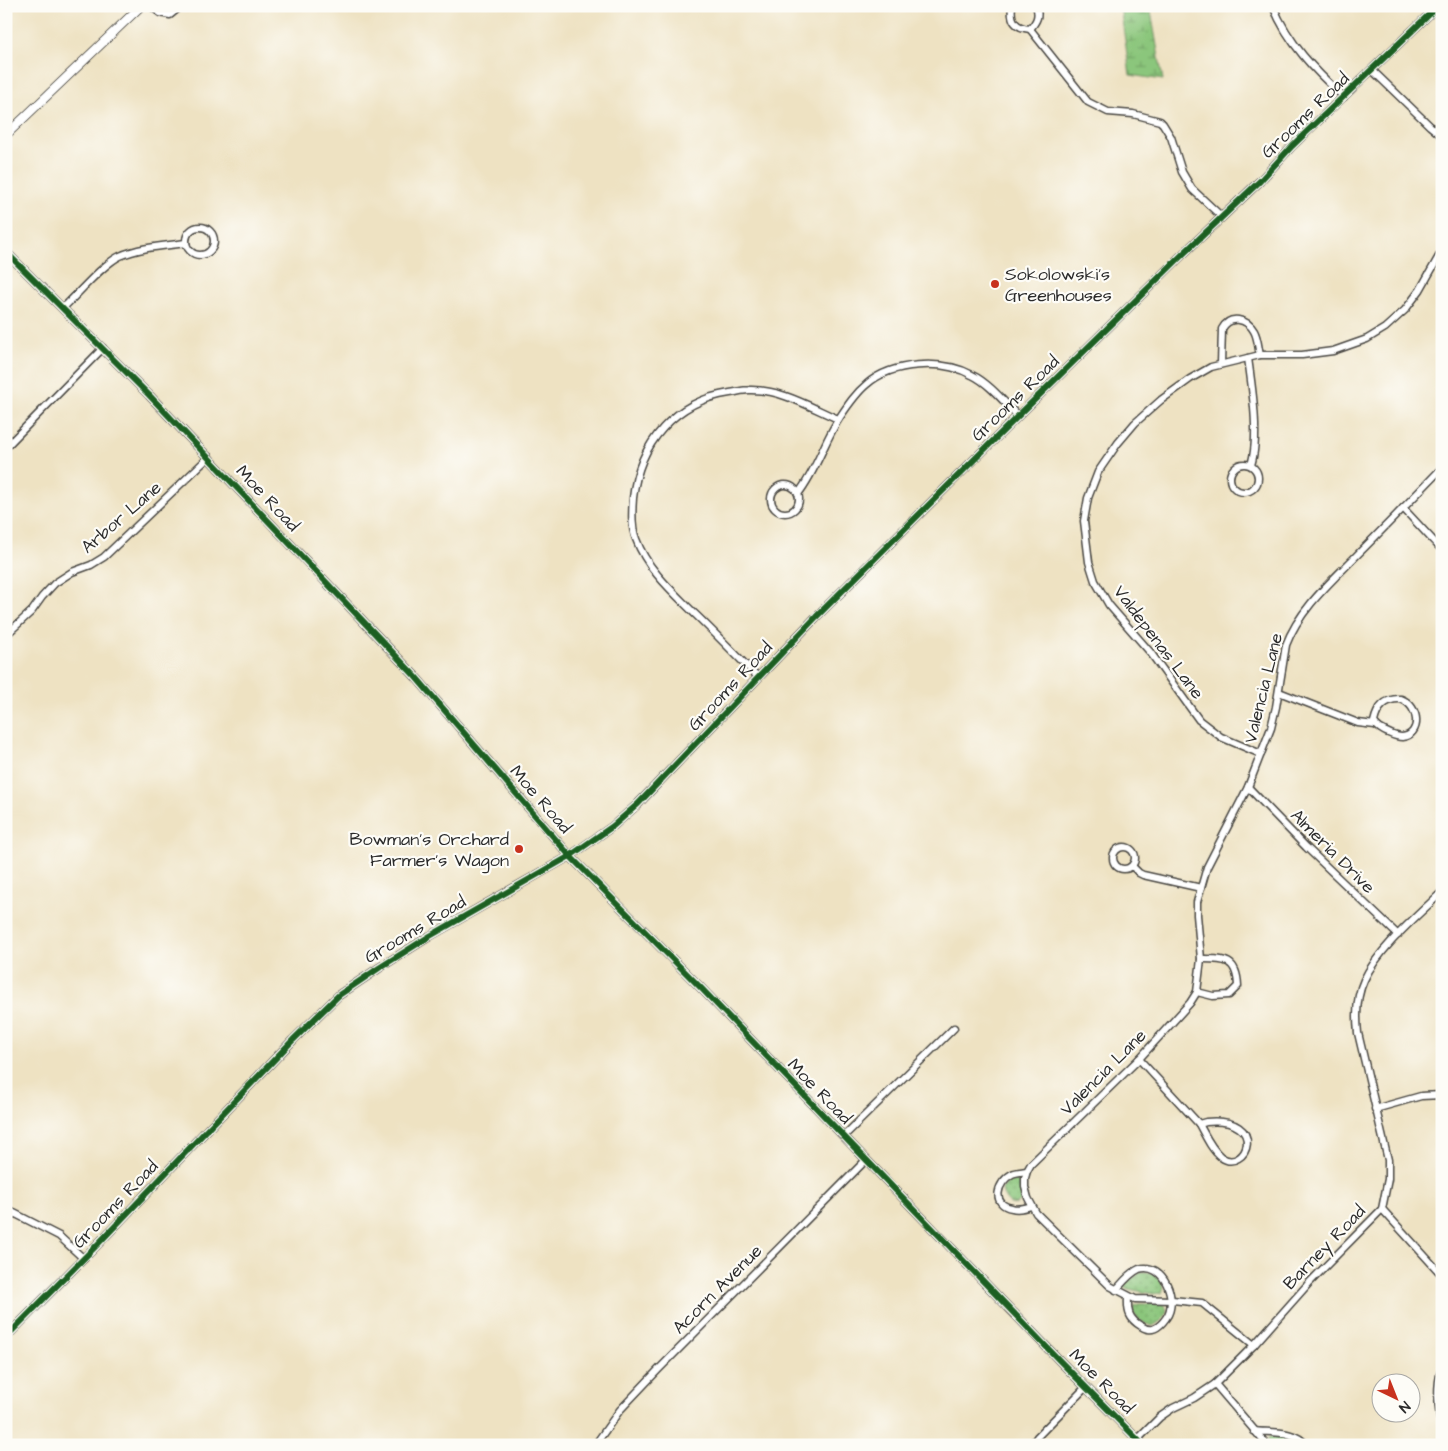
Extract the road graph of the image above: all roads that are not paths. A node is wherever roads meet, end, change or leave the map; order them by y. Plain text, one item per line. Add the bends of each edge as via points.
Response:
1 (141, 6) edge
2 (151, 6) edge
3 (181, 6) edge
4 (1012, 6) edge
5 (1036, 6) edge
6 (1273, 6) edge
7 (1438, 6) edge
8 (1030, 29) junction
9 (1372, 70) junction
10 (1344, 97) junction
11 (6, 135) edge
12 (1442, 136) edge
13 (1222, 217) junction
14 (186, 243) junction
15 (6, 252) edge
16 (1442, 252) edge
17 (63, 308) junction
18 (103, 348) junction
19 (1260, 355) junction
20 (1248, 358) junction
21 (1222, 364) junction
22 (1018, 416) junction
23 (838, 419) junction
24 (6, 447) edge
25 (209, 457) junction
26 (1251, 466) junction
27 (1442, 468) edge
28 (798, 494) junction
29 (1403, 508) junction
30 (1442, 550) edge
31 (6, 634) edge
32 (758, 677) junction
33 (1279, 692) junction
34 (1375, 725) junction
35 (1261, 754) junction
36 (1248, 787) junction
37 (570, 856) junction
38 (1132, 866) dead end
39 (1200, 888) junction
40 (1442, 892) edge
41 (1398, 935) junction
42 (1201, 959) junction
43 (1197, 992) junction
44 (954, 1028) dead end
45 (1139, 1059) junction
46 (1442, 1094) edge
47 (1375, 1109) junction
48 (1199, 1124) junction
49 (844, 1136) junction
50 (866, 1160) junction
51 (1027, 1171) junction
52 (1032, 1206) junction
53 (6, 1209) edge
54 (1382, 1209) junction
55 (84, 1259) junction
56 (1442, 1275) edge
57 (1116, 1290) junction
58 (1128, 1296) junction
59 (1172, 1300) junction
60 (6, 1337) edge
61 (1254, 1345) junction
62 (1442, 1367) edge
63 (1215, 1384) junction
64 (1086, 1387) junction
65 (1254, 1431) junction
66 (1442, 1432) edge
67 (1141, 1442) edge
68 (595, 1445) edge
69 (1032, 1445) edge
70 (1267, 1445) edge
71 (1306, 1445) edge

1 - 11 street
2 - 3 street via 170,15
4 - 8 street via 1011,15 1016,24
5 - 8 street via 1036,21
6 - 10 street via 1288,36 1322,77
7 - 9 street, Grooms Road
8 - 13 street via 1088,102 1108,112 1160,121 1171,137 1182,172 1192,189
9 - 10 street, Grooms Road
9 - 12 street
10 - 13 street, Grooms Road
13 - 22 street, Grooms Road
14 - 14 street via 187,234 198,227 211,232 214,240 212,250 201,256 192,254
14 - 17 street via 119,256
15 - 17 street, Moe Road
16 - 19 street, Valdepenas Lane via 1405,310 1367,339 1333,351
17 - 18 street, Moe Road
18 - 24 street
18 - 25 street, Moe Road
19 - 20 street, Valdepenas Lane
19 - 21 street via 1254,332 1250,326 1236,319 1222,328
20 - 21 street, Valdepenas Lane
20 - 26 street via 1254,418
21 - 35 street, Valdepenas Lane via 1190,379 1161,400 1118,443 1098,472 1084,521 1088,562 1109,604 1150,652 1199,720 1221,737
22 - 23 street via 973,375 945,366 920,365 889,371 867,383
22 - 32 street, Grooms Road
23 - 28 street via 811,476
23 - 32 street via 778,393 749,390 715,395 684,409 669,422 656,436 639,470 632,520 635,538 645,559 661,580
25 - 31 street, Arbor Lane via 104,556 56,583
25 - 37 street, Moe Road via 427,689
26 - 26 street via 1258,476 1257,484 1247,492 1234,489 1230,481 1231,472 1242,464
27 - 29 street, Valencia Lane
28 - 28 street via 797,507 790,512 776,511 771,504 773,491 780,486 792,487
29 - 30 street
29 - 33 street, Valencia Lane via 1297,621 1286,645
32 - 37 street, Grooms Road via 638,804
33 - 34 street via 1358,723
33 - 35 street, Valencia Lane
34 - 34 street via 1402,737 1414,727 1416,714 1405,701 1392,700 1381,707
35 - 36 street, Valencia Lane
36 - 39 street, Valencia Lane via 1207,867
36 - 41 street, Almeria Drive
37 - 49 street, Moe Road
37 - 55 street, Grooms Road via 430,936 339,996
38 - 39 street via 1142,875
39 - 42 street, Valencia Lane via 1197,915
40 - 41 street, Barney Road
41 - 47 street, Barney Road via 1364,980 1356,1013
42 - 43 street, Valencia Lane
42 - 43 street via 1222,959 1230,963 1237,974 1238,986 1229,995
43 - 45 street, Valencia Lane
44 - 49 street
45 - 48 street
45 - 51 street, Valencia Lane
46 - 47 street
47 - 54 street, Barney Road via 1388,1160
48 - 48 street via 1214,1150 1225,1159 1235,1160 1246,1150 1248,1142 1238,1126 1214,1122
49 - 50 street, Moe Road
50 - 64 street, Moe Road
50 - 68 street, Acorn Avenue via 658,1370 620,1410
51 - 52 street via 1025,1187
51 - 52 street, Valencia Lane via 1012,1174 1003,1181 998,1195 1005,1206 1020,1209
52 - 57 street
53 - 55 street via 59,1236
54 - 56 street
54 - 61 street, Barney Road
55 - 60 street, Grooms Road
57 - 58 street
57 - 59 street via 1137,1270 1148,1269 1158,1272 1163,1278
58 - 59 street
58 - 59 street via 1130,1316 1150,1330 1159,1327 1166,1318
59 - 61 street via 1202,1303
61 - 63 street, Barney Road
62 - 66 street via 1438,1382
63 - 65 street
63 - 67 street, Barney Road via 1160,1417
64 - 67 street, Moe Road
64 - 69 street
65 - 70 street
65 - 71 street via 1288,1433

